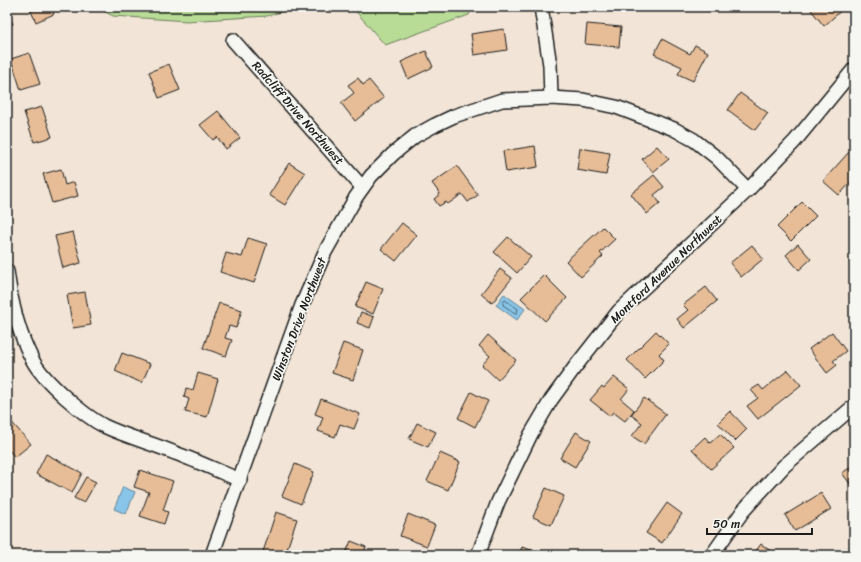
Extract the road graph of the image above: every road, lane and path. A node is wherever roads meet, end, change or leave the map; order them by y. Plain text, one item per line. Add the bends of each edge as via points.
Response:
1 (541, 7) edge
2 (233, 40) dead end
3 (854, 69) edge
4 (551, 98) junction
5 (362, 187) junction
6 (748, 190) junction
7 (7, 271) edge
8 (854, 406) edge
9 (240, 480) junction
10 (212, 555) edge
11 (478, 555) edge
12 (712, 555) edge

1 - 4 street via 550,65
2 - 5 street, Radcliff Drive Northwest
3 - 6 street, Montford Avenue Northwest via 795,141
4 - 5 street, Winston Drive Northwest via 502,100 454,116 415,136 393,154
4 - 6 street, Winston Drive Northwest via 583,100 616,107 674,129 694,140 717,158
5 - 9 street, Winston Drive Northwest via 325,252 302,305
6 - 11 street, Montford Avenue Northwest via 619,311 551,400 498,502
7 - 9 street via 24,342 44,377 73,404 104,425
8 - 12 street via 784,466 743,511
9 - 10 street, Winston Drive Northwest

